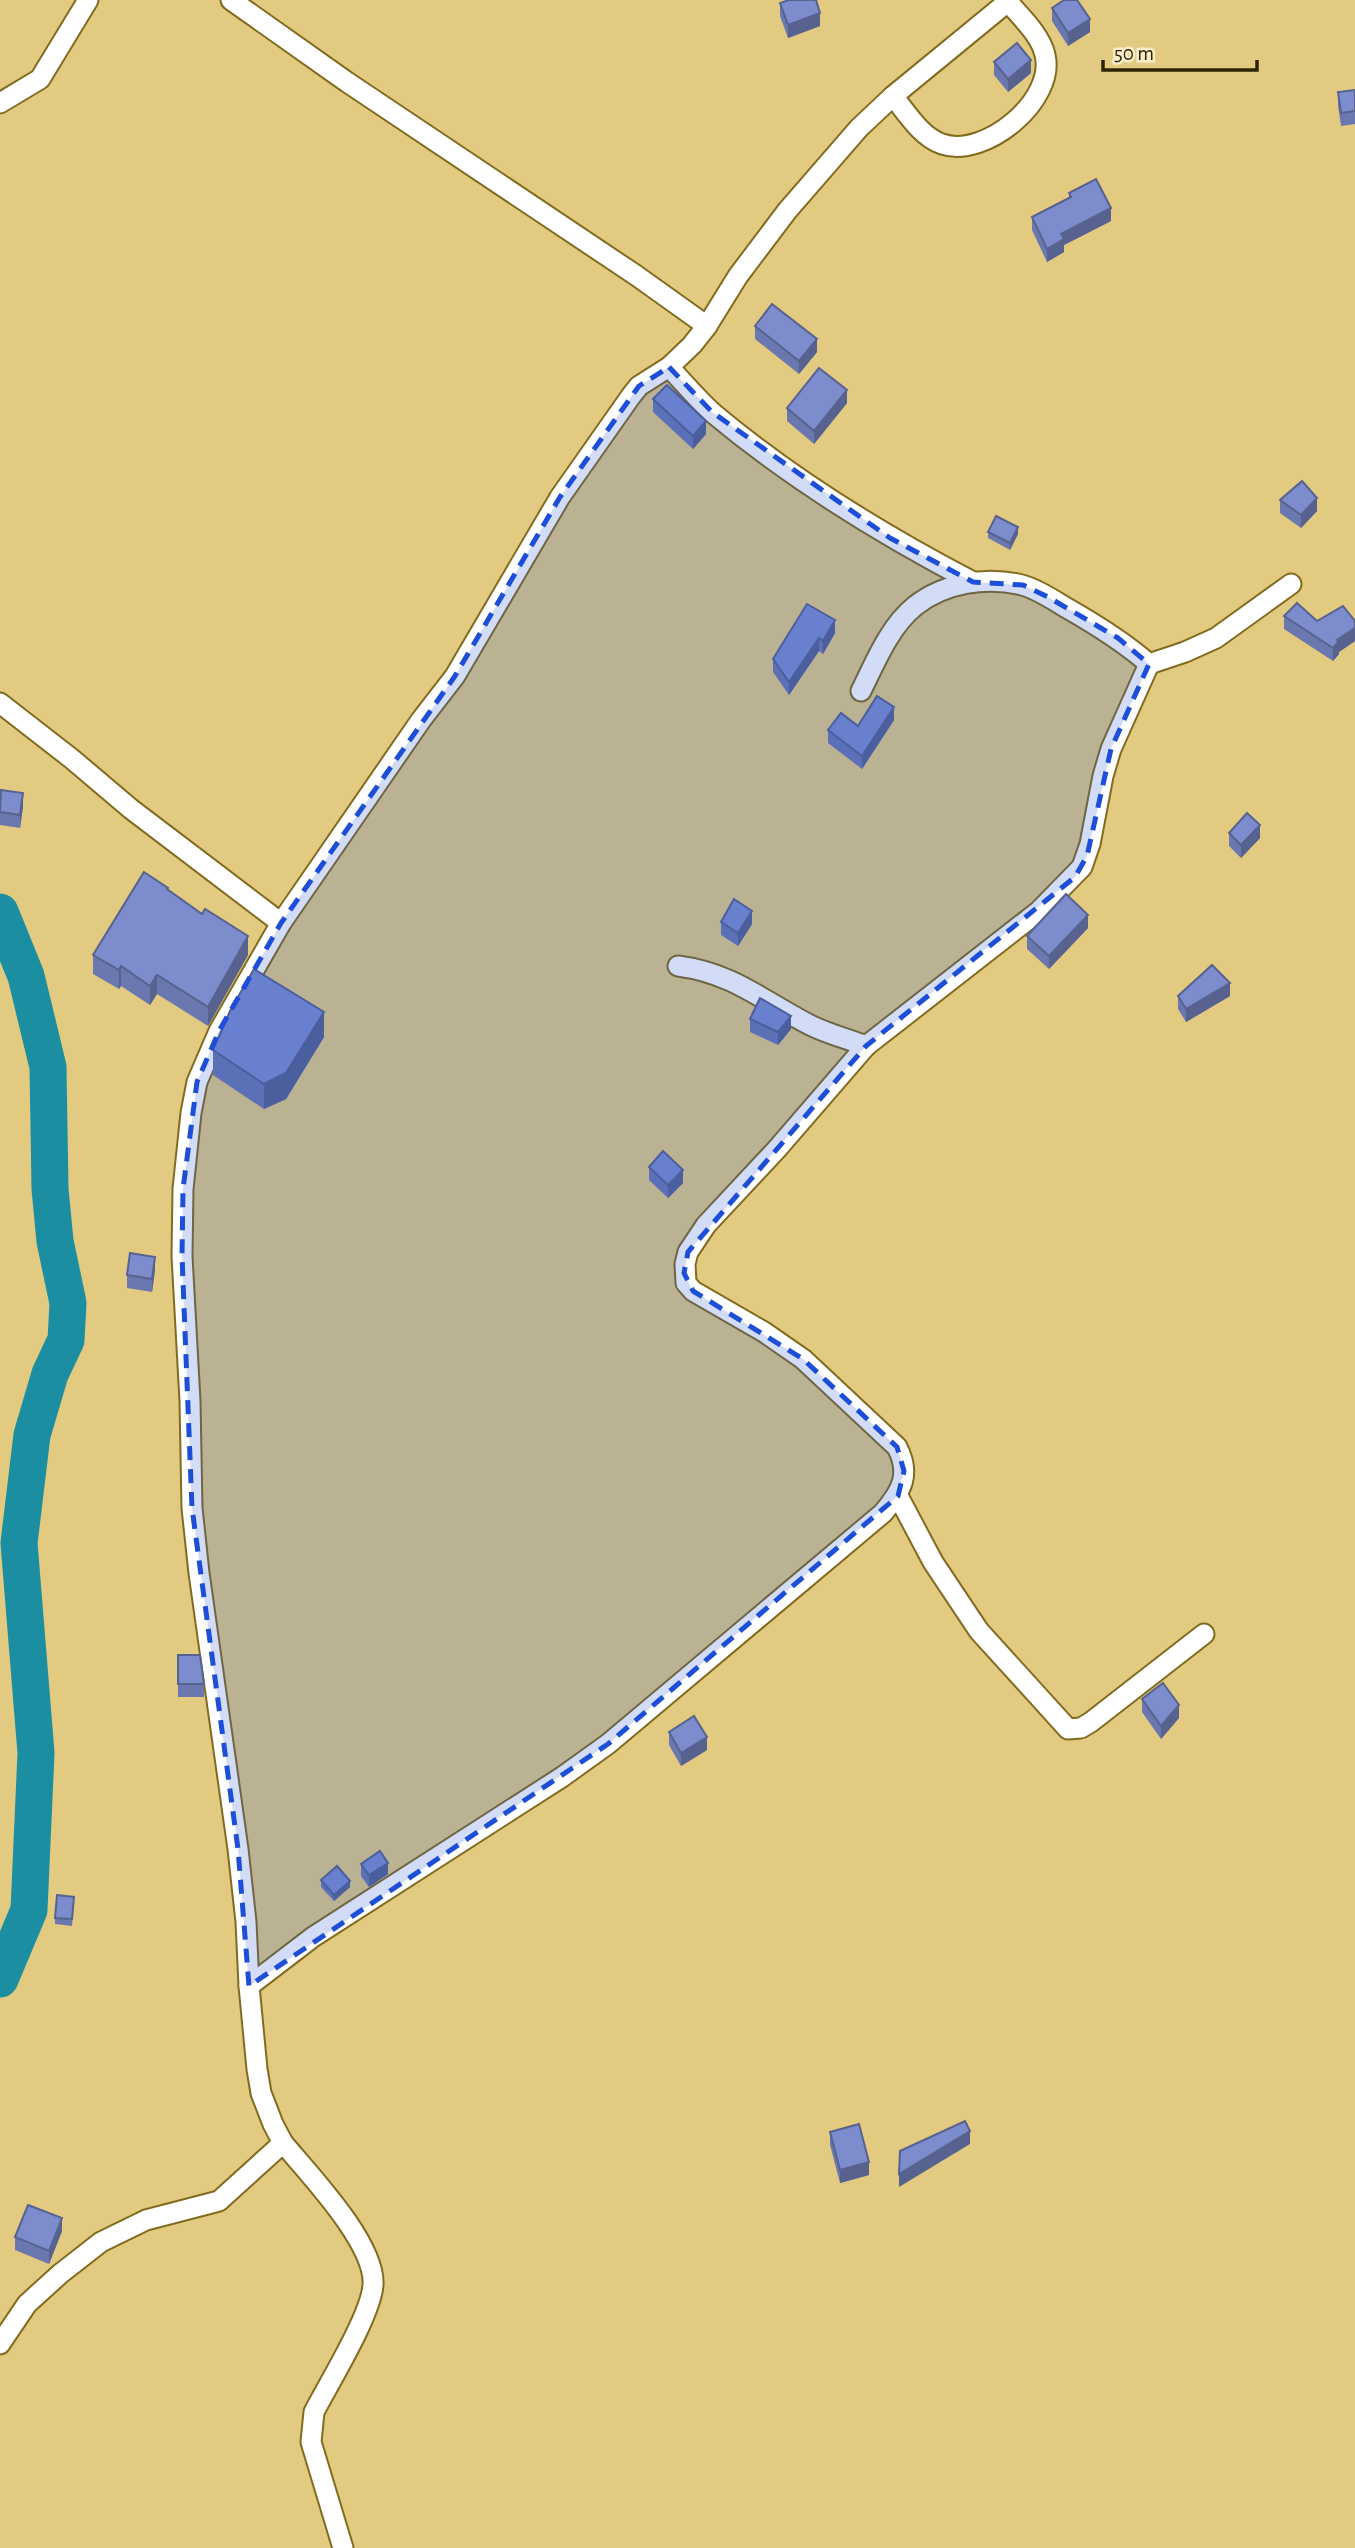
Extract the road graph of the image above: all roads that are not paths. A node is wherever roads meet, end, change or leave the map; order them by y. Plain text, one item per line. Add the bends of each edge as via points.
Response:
1 (88, 0) edge
2 (231, 0) edge
3 (1010, 1) edge
4 (893, 96) junction
5 (0, 103) edge
6 (707, 326) junction
7 (669, 368) junction
8 (973, 582) junction
9 (1291, 583) dead end
10 (1149, 664) junction
11 (861, 691) dead end
12 (0, 704) edge
13 (281, 923) junction
14 (678, 966) dead end
15 (866, 1046) junction
16 (898, 1496) junction
17 (1204, 1634) dead end
18 (249, 1986) junction
19 (283, 2143) junction
20 (0, 2344) edge
21 (343, 2548) edge

1 - 5 street via 40,79
2 - 6 street
3 - 4 street
3 - 4 street via 1045,53 1038,92 1020,117 980,144 951,146 928,137
4 - 6 street via 787,211
6 - 7 street
7 - 8 street via 712,412 771,458 890,538
7 - 13 street via 639,386 560,496 455,676
8 - 10 street via 1023,586 1048,597 1118,638
8 - 11 street via 944,589 914,607 886,641
9 - 10 street via 1216,638
10 - 15 street via 1111,749 1087,856 1075,877 1039,911
12 - 13 street
13 - 18 street via 201,1067 183,1189 192,1508 238,1849
14 - 15 street via 720,975 812,1026
15 - 16 street via 706,1225 688,1252 684,1273 692,1291 803,1359 897,1447 904,1471
16 - 17 street via 933,1562 979,1631 1068,1729 1091,1722
16 - 18 street via 608,1744 313,1937
18 - 19 street via 261,2093
19 - 20 street via 219,2201 146,2220 101,2242 27,2304
19 - 21 street via 335,2204 373,2275 370,2298 314,2412 311,2428 311,2442

